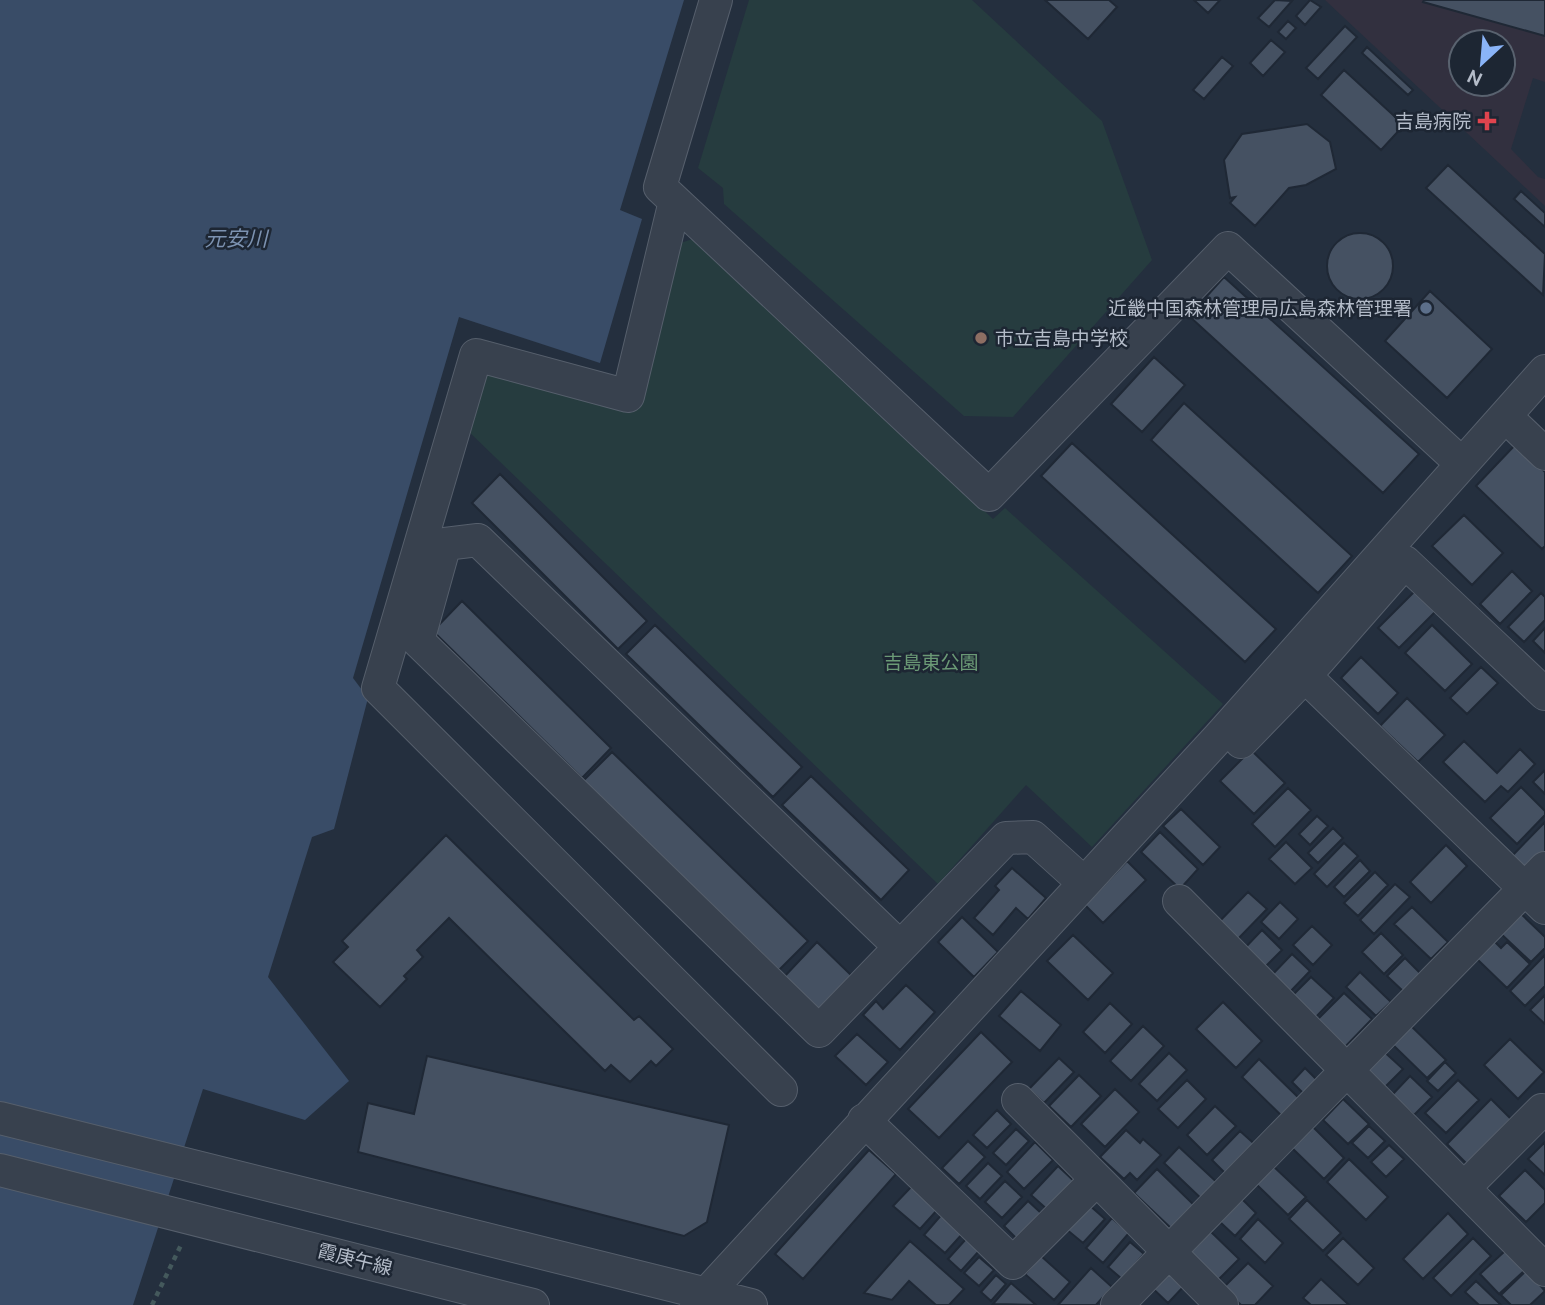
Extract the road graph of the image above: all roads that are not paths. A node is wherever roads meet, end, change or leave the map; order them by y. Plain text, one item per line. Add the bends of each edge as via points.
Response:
1 (716, 0) edge
2 (675, 201) junction
3 (1545, 371) edge
4 (1505, 416) junction
5 (1545, 454) edge
6 (1461, 463) junction
7 (1306, 676) junction
8 (1545, 694) edge
9 (1219, 737) junction
10 (1084, 883) junction
11 (1539, 889) edge
12 (1179, 901) dead end
13 (899, 946) junction
14 (1347, 1071) junction
15 (781, 1090) dead end
16 (1018, 1100) dead end
17 (1545, 1112) edge
18 (0, 1118) edge
19 (864, 1119) junction
20 (0, 1170) edge
21 (1096, 1180) junction
22 (1464, 1188) junction
23 (1168, 1253) junction
24 (1545, 1270) edge
25 (702, 1299) edge
26 (533, 1305) edge
27 (751, 1305) edge
28 (1117, 1305) edge
29 (1222, 1305) edge

1 - 2 street via 660,187
2 - 6 street via 989,495 1228,248
2 - 15 street via 628,396 476,355 378,688
3 - 4 street
4 - 5 street
4 - 6 street
6 - 9 street
7 - 8 street via 1405,562
7 - 9 street via 1238,745
7 - 11 street
9 - 10 street
10 - 13 street via 1033,837 1006,838
10 - 19 street
11 - 14 street
12 - 14 street
13 - 13 street via 478,540 445,544 418,641 819,1031
14 - 22 street
14 - 23 street
16 - 21 street
17 - 22 street via 1542,1110
18 - 25 street
19 - 21 street via 1013,1262
19 - 25 street
20 - 26 street, 霞庚午線 via 180,1227
21 - 23 street
22 - 24 street
23 - 28 street
23 - 29 street
25 - 27 street

